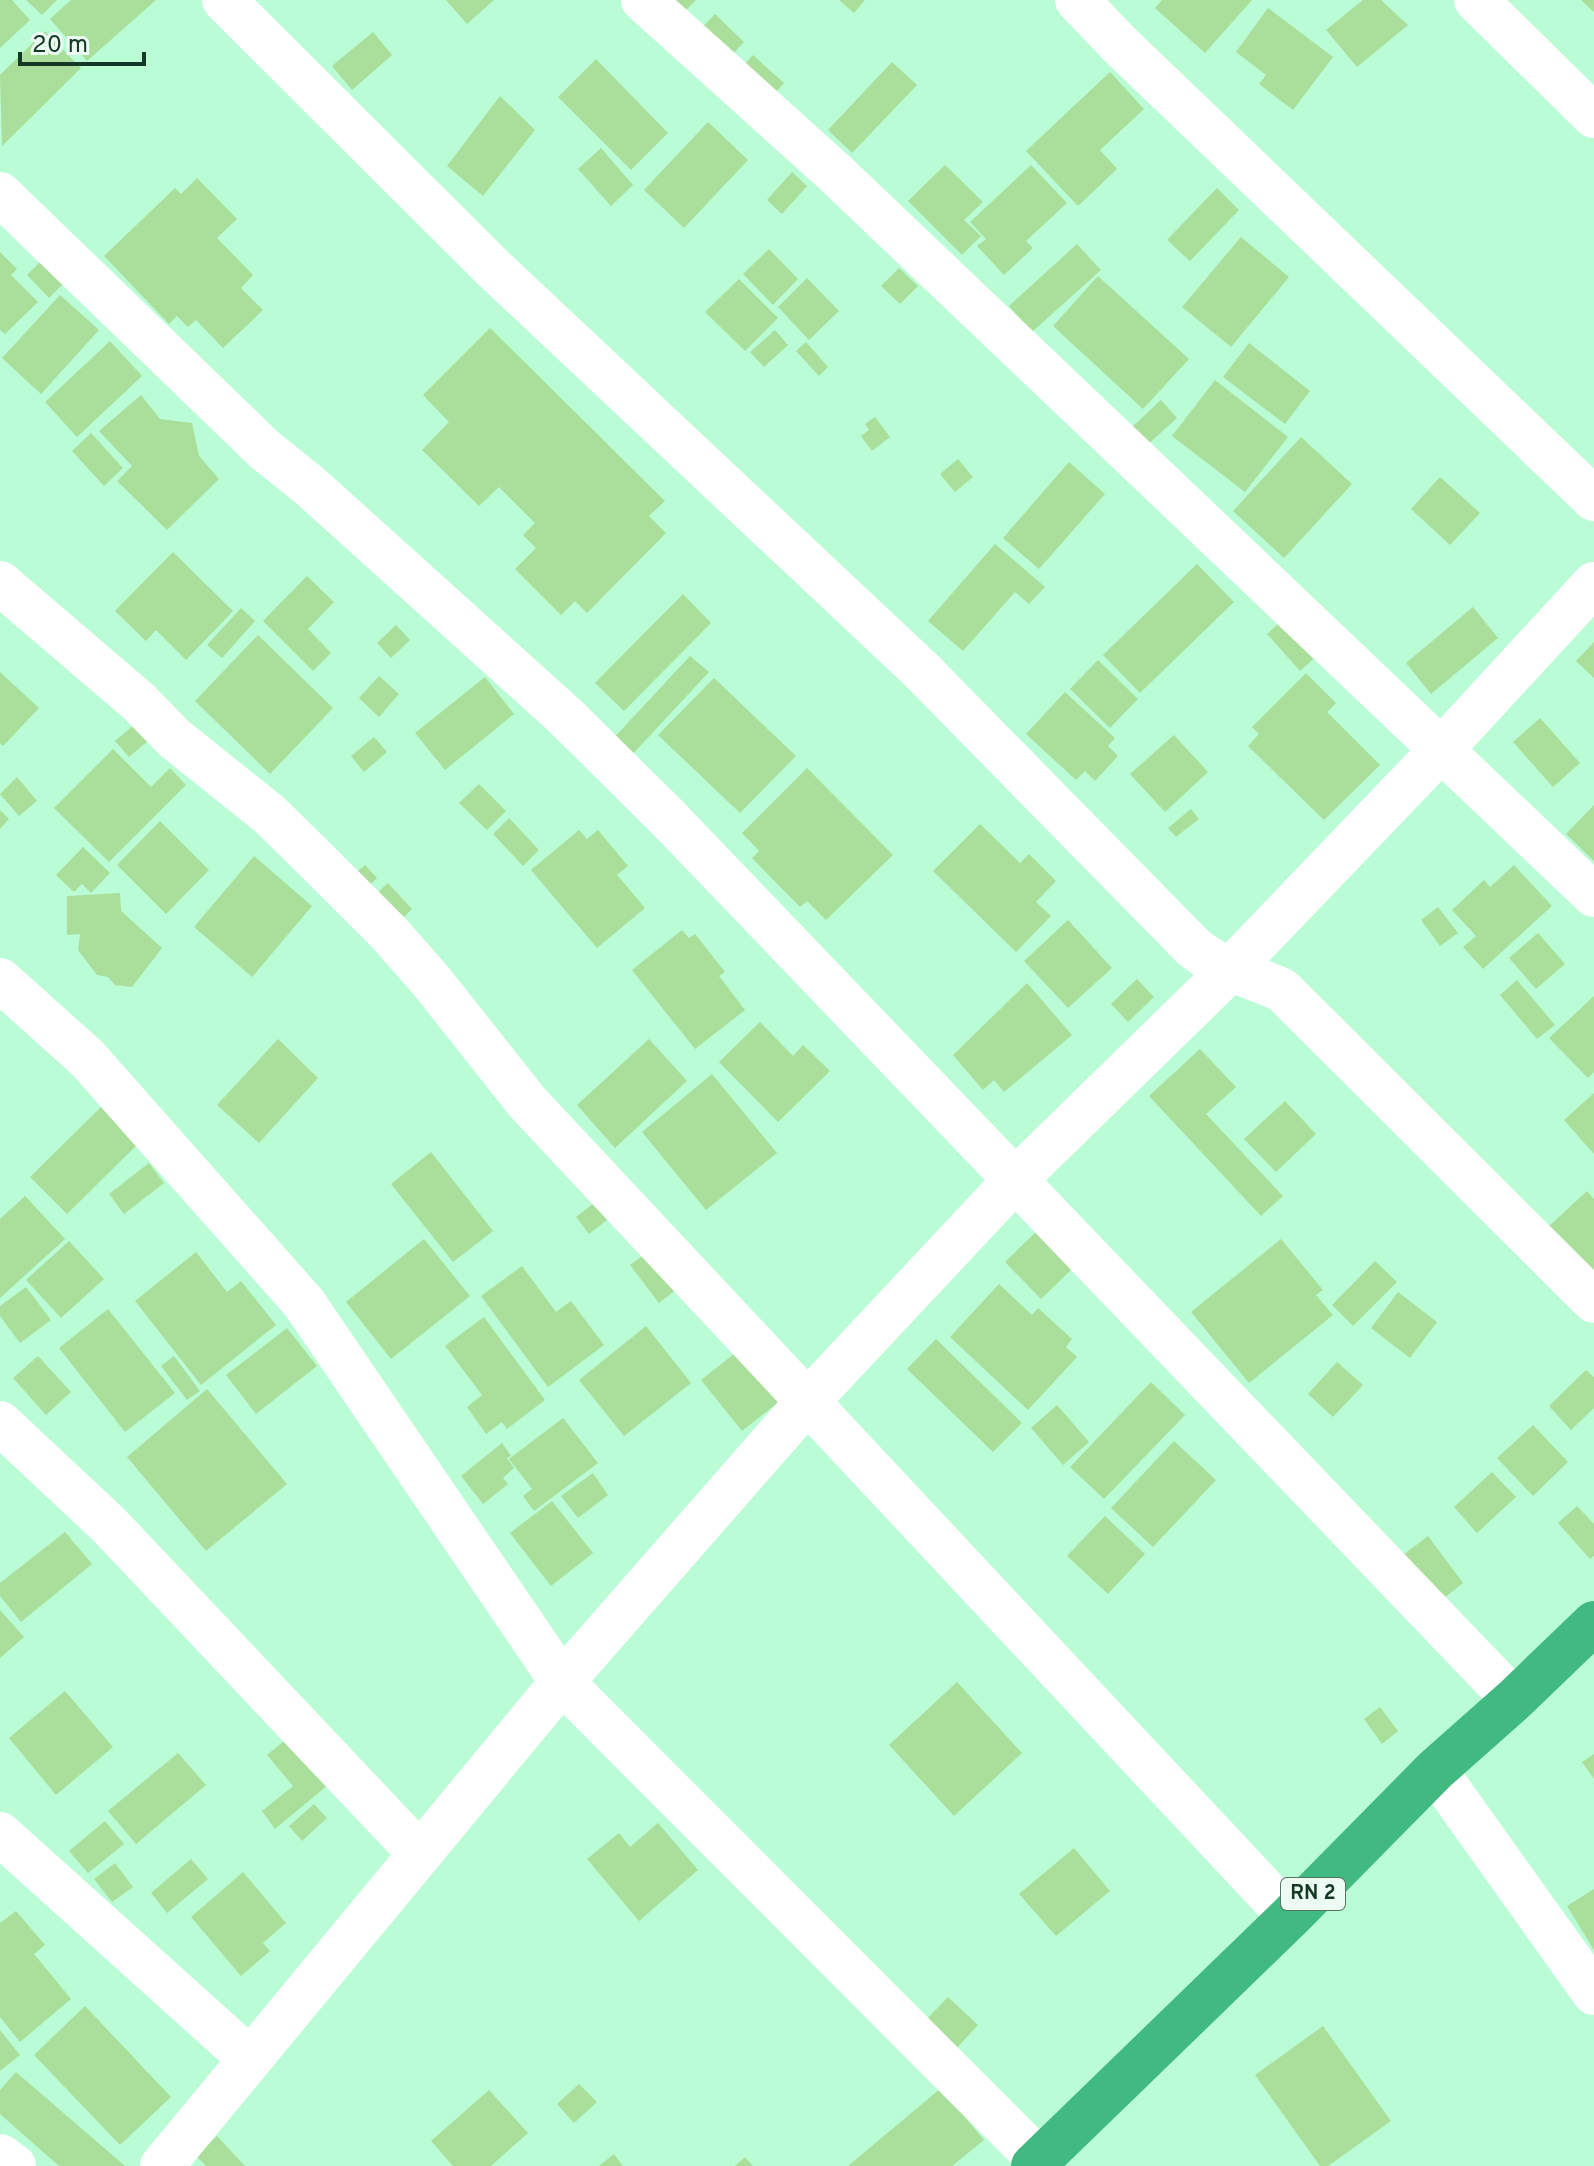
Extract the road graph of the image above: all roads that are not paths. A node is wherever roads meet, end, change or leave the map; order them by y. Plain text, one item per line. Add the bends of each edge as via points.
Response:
1 (224, 0) edge
2 (643, 0) edge
3 (1077, 0) edge
4 (1476, 0) edge
5 (1594, 116) edge
6 (0, 194) edge
7 (1594, 499) edge
8 (0, 583) edge
9 (1594, 584) edge
10 (1441, 750) junction
11 (1594, 895) edge
12 (1230, 970) junction
13 (0, 980) edge
14 (1016, 1179) junction
15 (1594, 1301) edge
16 (807, 1402) junction
17 (0, 1423) edge
18 (1594, 1623) edge
19 (562, 1682) junction
20 (1514, 1700) junction
21 (1435, 1770) junction
22 (0, 1834) edge
23 (420, 1854) junction
24 (1290, 1917) junction
25 (1594, 1993) edge
26 (250, 2059) junction
27 (0, 2156) edge
28 (1036, 2163) edge
29 (14, 2166) edge
30 (162, 2166) edge

1 - 12 street via 506,280 921,670 1193,947
2 - 10 street via 834,172
3 - 7 street
4 - 5 street
6 - 14 street via 265,450 565,716
8 - 16 street via 174,738 269,814 389,933 527,1102
9 - 10 street
10 - 11 street
10 - 12 street
12 - 14 street
12 - 15 street via 1282,990
13 - 19 street via 87,1058 304,1303
14 - 16 street
14 - 20 street
16 - 19 street
16 - 24 street
17 - 23 street via 108,1524
18 - 20 highway, RN 2
19 - 23 street
19 - 28 street
20 - 21 highway, RN 2
21 - 24 highway, RN 2
21 - 25 street
22 - 26 street
23 - 26 street
24 - 28 highway, RN 2
26 - 30 street
27 - 29 street

